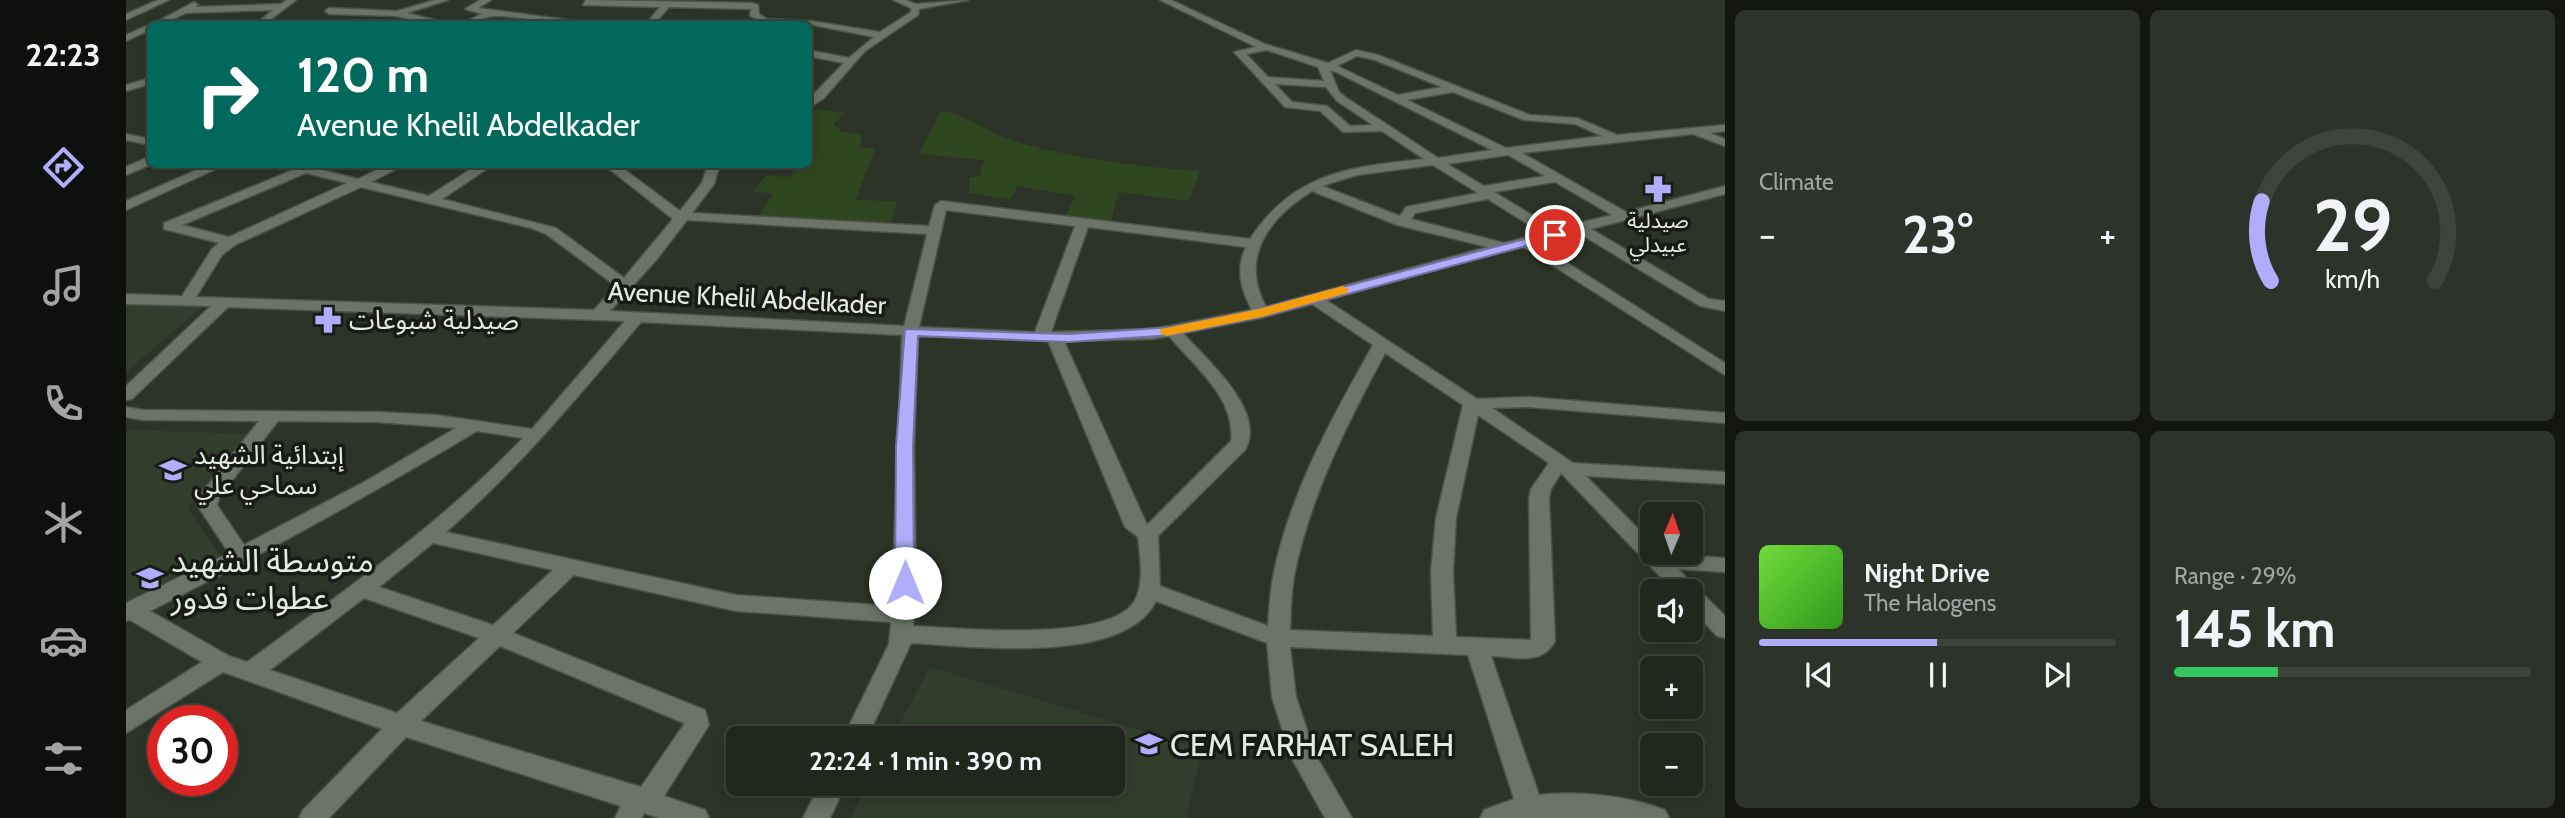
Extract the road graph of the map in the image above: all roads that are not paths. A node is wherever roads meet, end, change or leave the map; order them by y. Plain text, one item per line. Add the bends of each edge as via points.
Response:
1 (165, 0) edge
2 (204, 0) edge
3 (292, 0) edge
4 (342, 0) edge
5 (444, 0) edge
6 (487, 0) edge
7 (897, 0) edge
8 (964, 0) edge
9 (1164, 0) edge
10 (589, 1) edge
11 (667, 4) junction
12 (281, 7) junction
13 (915, 7) junction
14 (186, 10) junction
15 (395, 13) junction
16 (492, 13) junction
17 (126, 17) edge
18 (552, 19) junction
19 (163, 21) edge
20 (264, 21) edge
21 (363, 21) edge
22 (433, 21) edge
23 (472, 21) edge
24 (548, 21) edge
25 (569, 21) edge
26 (653, 21) edge
27 (761, 21) edge
28 (147, 28) edge
29 (812, 29) edge
30 (880, 35) junction
31 (126, 38) edge
32 (1266, 48) junction
33 (812, 54) edge
34 (850, 61) junction
35 (1326, 64) junction
36 (1263, 80) junction
37 (147, 82) edge
38 (1331, 84) junction
39 (126, 88) edge
40 (1455, 88) junction
41 (1398, 97) junction
42 (812, 102) edge
43 (1384, 128) junction
44 (1725, 128) edge
45 (1693, 130) junction
46 (126, 137) edge
47 (1615, 138) junction
48 (147, 142) edge
49 (147, 142) edge
50 (1725, 144) edge
51 (126, 148) edge
52 (1507, 152) junction
53 (147, 162) edge
54 (1436, 162) junction
55 (212, 168) edge
56 (297, 168) edge
57 (392, 168) edge
58 (482, 168) edge
59 (614, 168) edge
60 (713, 168) edge
61 (304, 170) junction
62 (126, 171) edge
63 (1557, 178) junction
64 (360, 184) junction
65 (1311, 186) junction
66 (1725, 191) edge
67 (1486, 193) junction
68 (431, 200) junction
69 (126, 206) edge
70 (1624, 216) junction
71 (681, 217) junction
72 (1402, 222) junction
73 (1082, 224) junction
74 (1580, 228) junction
75 (933, 230) junction
76 (1555, 235) junction
77 (230, 242) junction
78 (1525, 242) junction
79 (1255, 244) junction
80 (1503, 247) junction
81 (624, 285) junction
82 (1313, 298) junction
83 (126, 299) edge
84 (187, 300) junction
85 (225, 302) junction
86 (1725, 306) edge
87 (1261, 313) junction
88 (598, 315) junction
89 (637, 317) junction
90 (1173, 331) junction
91 (911, 332) junction
92 (1048, 338) junction
93 (1382, 344) junction
94 (1725, 370) edge
95 (126, 395) edge
96 (1472, 404) junction
97 (126, 412) edge
98 (272, 416) junction
99 (1725, 418) edge
100 (474, 425) junction
101 (537, 435) junction
102 (1565, 465) junction
103 (1725, 478) edge
104 (1148, 533) junction
105 (429, 535) junction
106 (1640, 541) edge
107 (241, 556) junction
108 (1703, 563) edge
109 (1664, 565) edge
110 (1725, 565) edge
111 (570, 566) junction
112 (1676, 579) edge
113 (361, 589) junction
114 (1149, 590) junction
115 (1703, 608) edge
116 (129, 611) edge
117 (902, 624) junction
118 (1725, 631) edge
119 (496, 635) junction
120 (1278, 638) junction
121 (1445, 645) junction
122 (1477, 647) junction
123 (221, 662) junction
124 (250, 673) junction
125 (126, 723) edge
126 (401, 725) junction
127 (861, 726) edge
128 (827, 796) edge
129 (638, 806) edge
130 (1530, 806) junction
131 (312, 818) edge
132 (696, 818) edge
133 (816, 818) edge
134 (1339, 818) edge
135 (1493, 818) edge
136 (1656, 818) edge

1 - 17 street
2 - 14 street
3 - 12 street
4 - 15 street via 326,14
5 - 15 street
6 - 16 street via 468,9
7 - 13 street
8 - 13 street
9 - 32 street
10 - 11 street
10 - 18 street
11 - 26 street
11 - 27 street via 752,6 754,16 763,18
12 - 14 street
12 - 20 street
13 - 30 street via 915,13
14 - 19 street
15 - 21 street
15 - 22 street
16 - 18 street
16 - 23 street
18 - 24 street
18 - 25 street
28 - 31 street
29 - 30 street
30 - 34 street
32 - 35 street
32 - 36 street via 1239,52
33 - 34 street
34 - 42 street
35 - 38 street
35 - 40 street via 1361,54
35 - 41 street
36 - 38 street
36 - 43 street via 1289,105 1323,108 1347,130
37 - 39 street
38 - 43 street via 1341,99
40 - 41 street
40 - 47 street via 1528,118 1577,121
41 - 52 street
43 - 54 street
44 - 45 street
45 - 47 street
45 - 50 street
46 - 48 street
47 - 52 street
49 - 51 street
52 - 54 street
52 - 63 street
53 - 62 street
54 - 65 street via 1354,172
54 - 67 street
55 - 69 street
56 - 61 street
57 - 64 street
58 - 68 street
59 - 71 street
60 - 71 street via 708,184
61 - 64 street
61 - 77 street via 169,226
63 - 67 street
63 - 70 street
64 - 68 street
64 - 77 street
65 - 72 street
65 - 79 street via 1276,213
66 - 70 street, Avenue Khelil Abdelkader
67 - 72 street via 1411,210
67 - 76 street
68 - 81 street via 544,228
70 - 74 street, Avenue Khelil Abdelkader
71 - 75 street
71 - 81 street
72 - 80 street
73 - 75 street via 944,204
73 - 79 street
73 - 92 street
74 - 76 street, Avenue Khelil Abdelkader
74 - 86 street via 1705,303
75 - 91 street
76 - 78 street, Avenue Khelil Abdelkader
77 - 84 street via 217,252
78 - 80 street, Avenue Khelil Abdelkader
78 - 94 street
79 - 87 street via 1246,277
80 - 82 street, Avenue Khelil Abdelkader
81 - 88 street
82 - 87 street, Avenue Khelil Abdelkader
82 - 93 street
83 - 84 street, Avenue Khelil Abdelkader
84 - 85 street, Avenue Khelil Abdelkader
85 - 88 street, Avenue Khelil Abdelkader
85 - 95 street
87 - 90 street, Avenue Khelil Abdelkader
88 - 89 street, Avenue Khelil Abdelkader
89 - 91 street, Avenue Khelil Abdelkader
89 - 101 street
90 - 92 street, Avenue Khelil Abdelkader
90 - 104 street via 1234,402 1241,438
91 - 92 street, Avenue Khelil Abdelkader
91 - 117 street
92 - 104 street via 1135,527
93 - 96 street
93 - 120 street via 1326,447 1305,502 1281,578
96 - 99 street via 1528,402
96 - 102 street
96 - 121 street via 1446,518 1442,572
97 - 98 street
98 - 100 street via 418,418
98 - 107 street via 207,505
100 - 101 street
100 - 107 street
101 - 105 street
102 - 103 street
102 - 106 street
102 - 122 street via 1541,489 1539,498 1544,641 1530,649
104 - 114 street
105 - 111 street
105 - 113 street
107 - 116 street
108 - 110 street
109 - 112 street
111 - 117 street via 736,603
111 - 119 street
113 - 119 street
113 - 124 street
114 - 117 street via 1136,615 1088,634 1013,638
114 - 120 street
115 - 118 street
116 - 123 street
117 - 127 street via 899,651
119 - 126 street
119 - 129 street via 696,718 697,725
120 - 121 street
120 - 134 street via 1292,729 1307,765
121 - 122 street
122 - 130 street
123 - 124 street
123 - 125 street
124 - 126 street
126 - 129 street
126 - 131 street
128 - 133 street
129 - 132 street
130 - 135 street
130 - 136 street via 1601,809

